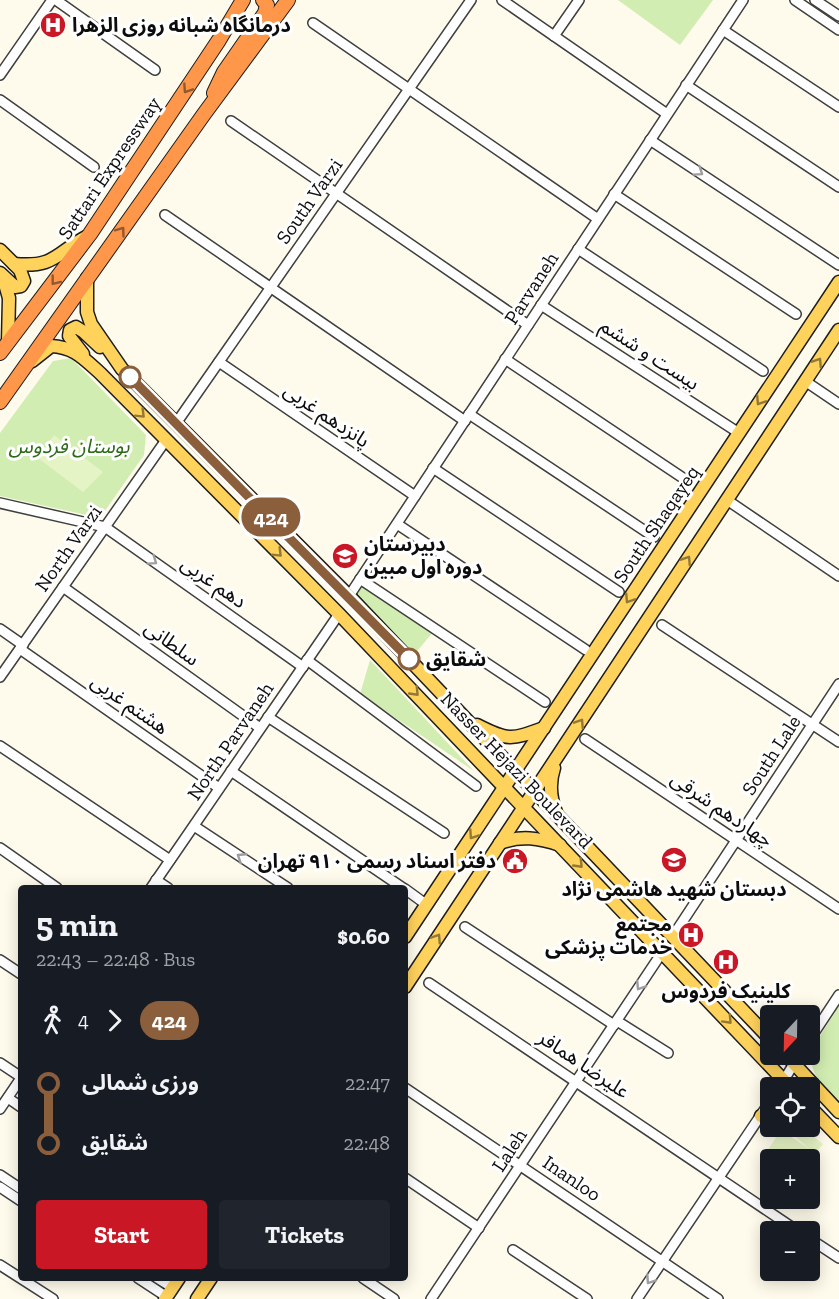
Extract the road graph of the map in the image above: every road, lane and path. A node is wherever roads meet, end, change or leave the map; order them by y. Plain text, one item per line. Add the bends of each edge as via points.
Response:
1 (54, 0) edge
2 (243, 0) edge
3 (253, 0) edge
4 (263, 0) edge
5 (288, 0) edge
6 (471, 0) edge
7 (502, 0) edge
8 (579, 0) edge
9 (743, 0) edge
10 (795, 0) edge
11 (815, 0) edge
12 (839, 16) edge
13 (313, 23) dead end
14 (723, 30) junction
15 (839, 30) edge
16 (554, 36) junction
17 (219, 40) junction
18 (155, 70) dead end
19 (0, 75) edge
20 (686, 85) junction
21 (409, 90) junction
22 (0, 100) edge
23 (839, 107) edge
24 (204, 114) junction
25 (667, 114) junction
26 (231, 122) dead end
27 (650, 140) junction
28 (94, 167) dead end
29 (839, 187) edge
30 (336, 194) junction
31 (614, 194) junction
32 (165, 215) dead end
33 (598, 219) junction
34 (90, 234) junction
35 (578, 249) junction
36 (0, 250) edge
37 (14, 264) junction
38 (839, 265) edge
39 (1, 275) edge
40 (87, 278) junction
41 (839, 282) edge
42 (271, 287) junction
43 (541, 305) junction
44 (796, 314) dead end
45 (528, 325) junction
46 (839, 330) edge
47 (4, 348) edge
48 (505, 359) junction
49 (219, 362) junction
50 (122, 369) junction
51 (22, 370) junction
52 (763, 371) dead end
53 (99, 373) junction
54 (806, 381) junction
55 (0, 402) edge
56 (839, 404) edge
57 (467, 417) junction
58 (177, 422) junction
59 (739, 433) junction
60 (166, 440) junction
61 (433, 468) junction
62 (686, 480) dead end
63 (415, 496) junction
64 (727, 500) junction
65 (0, 503) edge
66 (397, 524) junction
67 (105, 527) junction
68 (654, 537) dead end
69 (839, 576) edge
70 (360, 579) junction
71 (63, 587) junction
72 (619, 592) dead end
73 (349, 596) junction
74 (339, 614) junction
75 (663, 625) dead end
76 (0, 629) edge
77 (21, 647) junction
78 (586, 650) dead end
79 (305, 663) junction
80 (0, 678) edge
81 (839, 684) edge
82 (545, 702) dead end
83 (268, 717) junction
84 (468, 720) junction
85 (812, 725) junction
86 (260, 728) junction
87 (544, 728) junction
88 (585, 739) dead end
89 (839, 742) edge
90 (0, 746) edge
91 (556, 758) junction
92 (231, 771) junction
93 (515, 772) junction
94 (476, 786) dead end
95 (505, 786) junction
96 (219, 788) junction
97 (534, 792) junction
98 (524, 807) junction
99 (557, 816) junction
100 (194, 826) junction
101 (444, 833) dead end
102 (736, 840) junction
103 (500, 843) junction
104 (562, 846) junction
105 (0, 848) edge
106 (170, 860) junction
107 (154, 884) edge
108 (53, 885) edge
109 (283, 885) edge
110 (398, 885) edge
111 (408, 892) edge
112 (427, 904) junction
113 (839, 909) edge
114 (465, 927) dead end
115 (408, 933) edge
116 (673, 936) junction
117 (663, 951) junction
118 (0, 960) edge
119 (18, 972) edge
120 (408, 982) edge
121 (429, 982) dead end
122 (839, 995) edge
123 (615, 1023) junction
124 (820, 1024) edge
125 (760, 1028) edge
126 (668, 1053) dead end
127 (0, 1063) edge
128 (802, 1065) edge
129 (18, 1076) edge
130 (777, 1077) edge
131 (577, 1081) junction
132 (18, 1083) edge
133 (408, 1090) edge
134 (8, 1098) junction
135 (18, 1105) edge
136 (0, 1109) edge
137 (839, 1112) edge
138 (820, 1119) edge
139 (760, 1122) edge
140 (839, 1137) edge
141 (521, 1166) junction
142 (0, 1175) edge
143 (719, 1177) junction
144 (408, 1180) edge
145 (0, 1187) edge
146 (18, 1187) edge
147 (18, 1199) edge
148 (783, 1221) edge
149 (479, 1228) junction
150 (820, 1246) edge
151 (513, 1250) dead end
152 (839, 1258) edge
153 (663, 1262) junction
154 (0, 1265) edge
155 (18, 1277) edge
156 (25, 1281) edge
157 (146, 1281) edge
158 (209, 1281) edge
159 (367, 1281) edge
160 (171, 1291) edge
161 (53, 1299) edge
162 (197, 1299) edge
163 (394, 1299) edge
164 (431, 1299) edge
165 (588, 1299) edge
166 (637, 1299) edge
167 (718, 1299) edge

1 - 18 street
1 - 19 street
2 - 17 highway, Sattari Expressway
3 - 17 highway
4 - 24 highway via 267,5 265,13 224,72
5 - 24 highway
6 - 21 street, South Varzi
7 - 16 street
8 - 16 street
9 - 14 street, Parvaneh
10 - 15 street
11 - 12 street
13 - 21 street
14 - 20 street, Parvaneh
14 - 23 street
16 - 25 street
17 -> 34 highway, Sattari Expressway
20 - 25 street, Parvaneh
20 - 29 street
21 - 30 street, South Varzi
21 - 33 street
22 - 28 street
40 -> 24 highway
25 - 27 street, Parvaneh
26 - 30 street
27 - 31 street, Parvaneh
27 -> 38 street
30 - 42 street, South Varzi
30 - 45 street
31 - 33 street, Parvaneh
31 - 44 street
32 - 42 street
33 - 35 street, Parvaneh
34 - 37 main road via 44,264
34 -> 47 highway, Sattari Expressway
35 - 43 street, Parvaneh
35 - 52 street
36 - 37 main road
37 - 39 main road via 24,277 21,286 11,285
39 - 47 main road via 9,298
40 - 50 main road, Nasser Hejazi Boulevard via 91,324
40 - 51 highway
41 -> 59 main road, South Shaqayeq
42 - 49 street, South Varzi
42 - 57 street
43 - 45 street, Parvaneh
43 - 59 street, بیست و ششم
45 - 48 street, Parvaneh
54 -> 46 main road
48 - 57 street, Parvaneh
48 - 62 street
49 - 58 street, South Varzi
49 - 63 street, پانزدهم غربی
50 - 53 main road via 84,332 73,328 69,336
50 - 58 main road, Nasser Hejazi Boulevard
51 - 53 main road, Nasser Hejazi Boulevard via 51,346 72,350
51 - 55 highway
53 -> 60 main road, Nasser Hejazi Boulevard
54 - 56 street
54 - 64 main road
57 - 61 street, Parvaneh
57 - 68 street
58 - 73 main road, Nasser Hejazi Boulevard
59 -> 87 main road, South Shaqayeq
60 - 67 street, North Varzi
60 -> 74 main road, Nasser Hejazi Boulevard
61 - 63 street, Parvaneh
61 - 72 street
63 - 66 street, Parvaneh
64 - 69 street
91 -> 64 main road
65 - 67 street
66 - 70 street, Parvaneh
66 - 78 street
67 - 71 street, North Varzi
67 -> 79 street, دهم غربی
70 - 73 street, Parvaneh
70 - 82 street
71 - 77 street, North Varzi
71 - 86 street, سلطانی
73 - 84 main road, Nasser Hejazi Boulevard
74 - 79 street, North Parvaneh
74 -> 95 main road, Nasser Hejazi Boulevard
75 - 85 street
76 - 77 street, هشتم غربی
77 - 80 street, North Varzi
77 - 96 street, هشتم غربی
79 - 83 street, North Parvaneh
79 - 94 street, دهم غربی
81 - 85 street, South Lale
83 - 86 street, North Parvaneh
83 - 101 street
84 - 87 main road via 501,737
84 - 93 main road, Nasser Hejazi Boulevard
85 - 89 street
85 - 102 street, South Lale
86 - 92 street, North Parvaneh
87 - 93 main road, South Shaqayeq
88 - 102 street, چهاردهم شرقی
90 - 106 street
91 - 97 main road
91 - 99 main road via 550,786
92 - 96 street, North Parvaneh
92 - 110 street
93 - 95 main road, South Shaqayeq
93 - 97 main road, Nasser Hejazi Boulevard
95 - 98 main road, Nasser Hejazi Boulevard
95 -> 112 main road, South Shaqayeq
96 - 100 street, North Parvaneh
97 - 98 main road
97 - 99 main road, Nasser Hejazi Boulevard
98 - 103 main road
98 - 104 main road, Nasser Hejazi Boulevard
99 - 116 main road, Nasser Hejazi Boulevard
100 - 106 street, North Parvaneh
109 -> 100 street
102 - 113 street, چهاردهم شرقی
102 - 116 street, South Lale
103 - 104 main road via 527,837
120 -> 103 main road
104 -> 117 main road, Nasser Hejazi Boulevard
105 - 108 street
106 - 107 street, North Parvaneh
111 - 112 street
112 - 115 main road, South Shaqayeq
114 - 123 street
116 - 125 main road, Nasser Hejazi Boulevard
117 -> 123 street, Laleh
117 -> 130 main road, Nasser Hejazi Boulevard
118 - 119 street
121 - 131 street, علیرضا همافر
122 - 124 street
123 - 126 street
123 - 131 street, Laleh
127 - 129 street
128 - 137 main road
131 - 141 street, Laleh
131 - 143 street, علیرضا همافر
132 - 134 street
133 - 141 street, Inanloo
134 - 135 street
134 - 136 street
138 - 140 main road
139 - 143 street
141 - 149 street, Laleh
141 - 153 street, Inanloo
142 - 146 street
143 - 148 street, علیرضا همافر
143 - 153 street
144 - 149 street
145 - 147 street
149 - 164 street, Laleh
150 - 152 street
151 - 165 street
153 -> 166 street
153 - 167 street, Inanloo
154 - 155 street
156 - 161 street
157 - 160 street
158 - 162 main road
159 - 163 street

